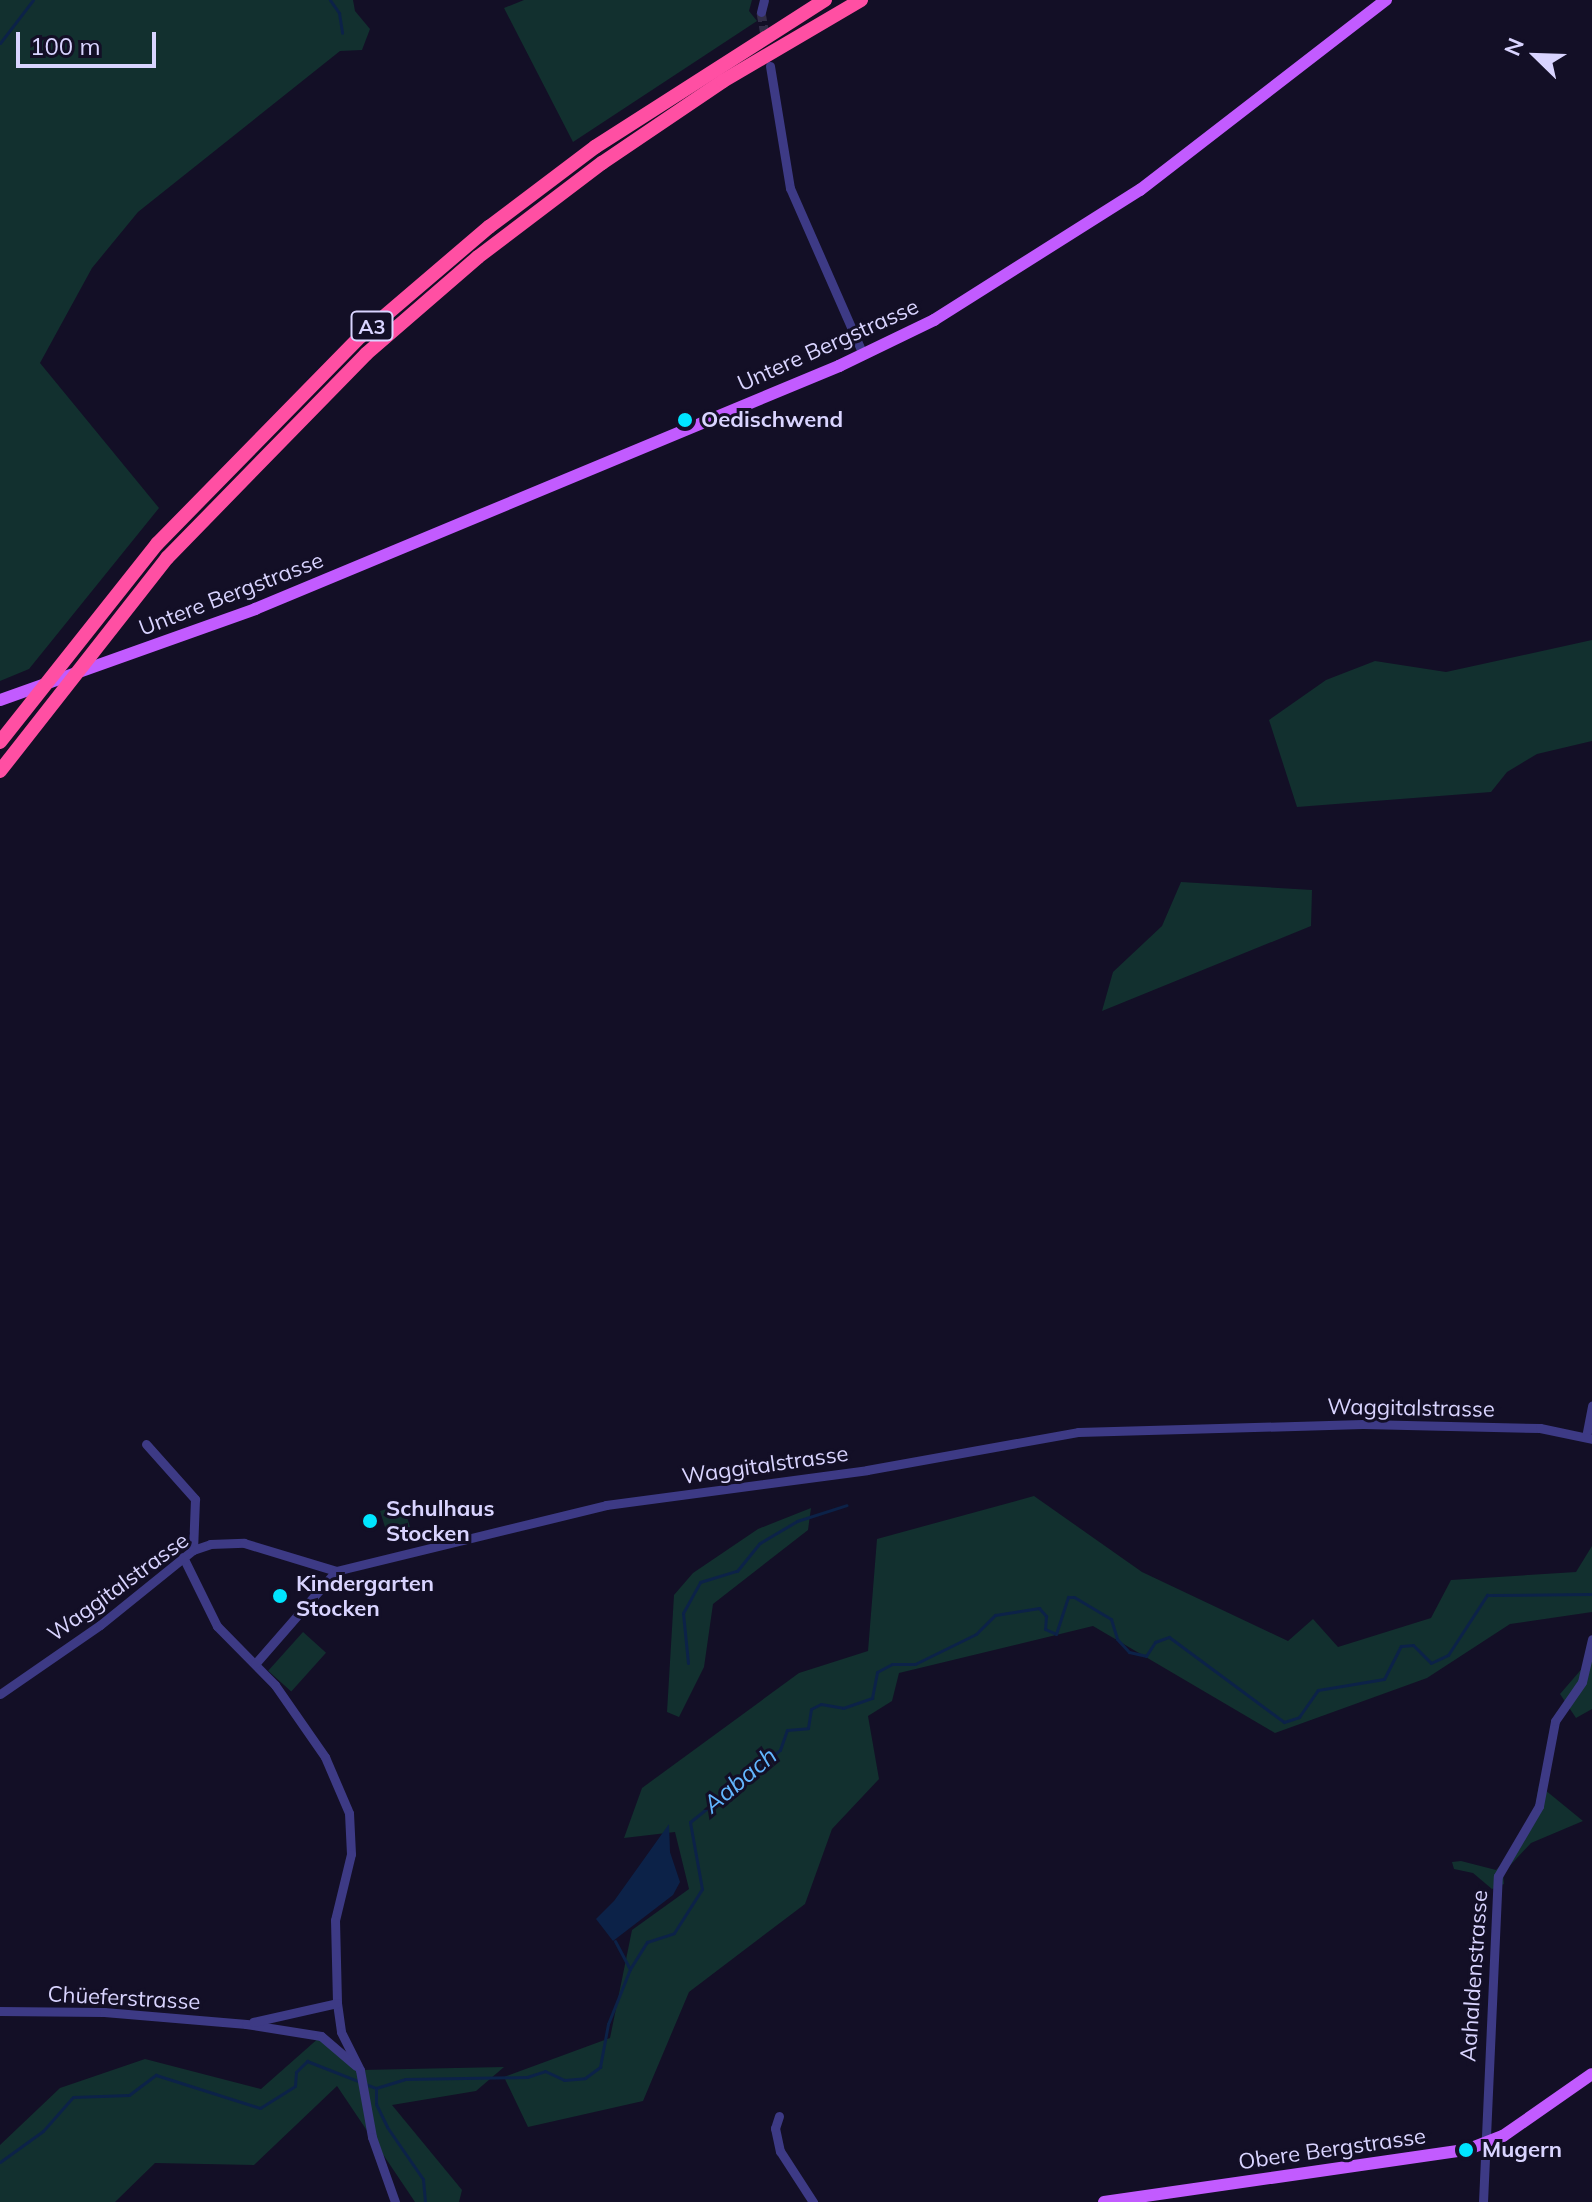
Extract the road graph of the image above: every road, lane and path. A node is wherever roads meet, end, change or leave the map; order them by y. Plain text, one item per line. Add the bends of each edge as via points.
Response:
1 (764, 0) edge
2 (825, 0) edge
3 (861, 0) edge
4 (1386, 0) edge
5 (761, 12) tunnel mouth
6 (770, 66) dead end
7 (863, 354) junction
8 (0, 700) edge
9 (0, 742) edge
10 (0, 771) edge
11 (1592, 1406) edge
12 (1589, 1438) edge
13 (146, 1444) dead end
14 (193, 1550) junction
15 (183, 1557) junction
16 (336, 1571) junction
17 (1592, 1639) edge
18 (255, 1664) junction
19 (0, 1694) edge
20 (337, 2003) junction
21 (0, 2011) edge
22 (246, 2024) junction
23 (1592, 2074) edge
24 (361, 2079) junction
25 (779, 2116) dead end
26 (1482, 2145) junction
27 (395, 2202) edge
28 (813, 2202) edge
29 (1104, 2202) edge
30 (1483, 2202) edge

1 - 5 street
2 - 9 highway, A3 via 618,131 417,286 221,473 56,667
3 - 10 highway, A3 via 661,121 441,288 265,452 85,658
4 - 7 main road, Untere Bergstrasse via 1140,190 956,307
6 - 7 street via 790,188
7 - 8 main road, Untere Bergstrasse via 255,609
11 - 12 street
12 - 16 street, Waggitalstrasse via 1540,1428 1363,1424 1078,1432 867,1470 606,1505
13 - 14 street via 195,1499
14 - 15 street, Waggitalstrasse
14 - 16 street, Waggitalstrasse via 244,1543
15 - 18 street via 217,1626
15 - 19 street, Waggitalstrasse via 100,1625
16 - 18 street
17 - 26 street, Aahaldenstrasse via 1582,1682 1555,1721 1539,1806 1498,1876
18 - 20 street via 325,1757 349,1813 351,1854 335,1920
20 - 22 street, Chüeferstrasse
20 - 24 street via 341,2032
21 - 22 street, Chüeferstrasse via 134,2014
22 - 24 street, Chüeferstrasse via 321,2036
23 - 26 main road, Obere Bergstrasse via 1526,2122
24 - 27 street
25 - 28 street via 775,2128 780,2151
26 - 29 main road, Obere Bergstrasse
26 - 30 street, Aahaldenstrasse

